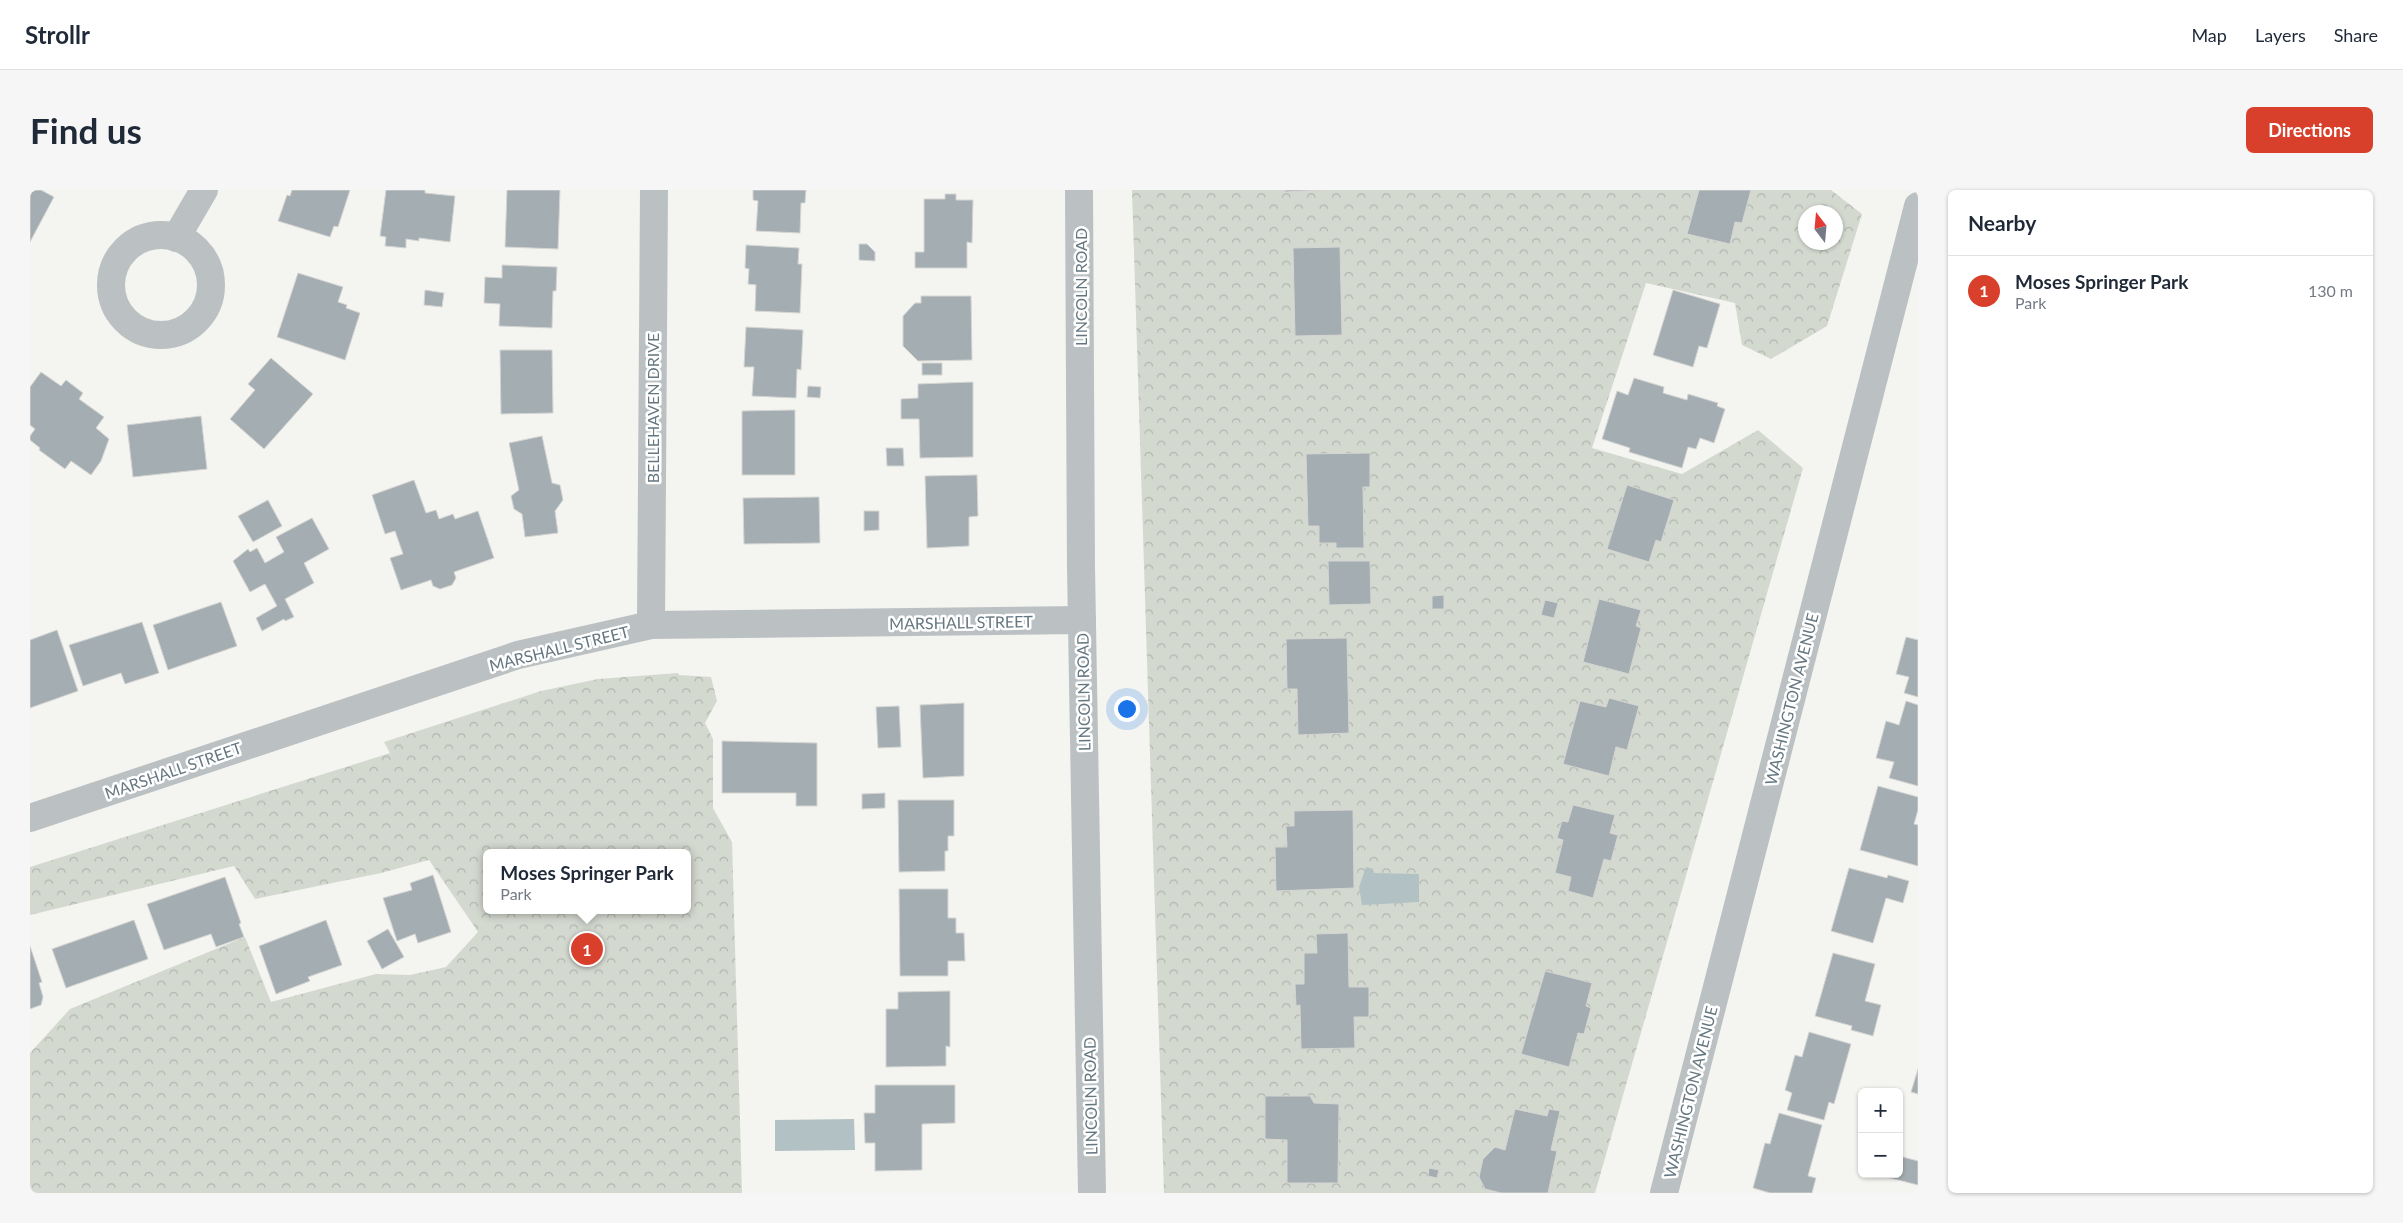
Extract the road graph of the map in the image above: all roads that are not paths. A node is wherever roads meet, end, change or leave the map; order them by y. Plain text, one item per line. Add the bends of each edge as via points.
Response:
1 (204, 190) edge
2 (654, 190) edge
3 (1079, 190) edge
4 (1918, 206) edge
5 (176, 238) dead end
6 (1082, 620) junction
7 (651, 625) junction
8 (30, 818) edge
9 (1092, 1193) edge
10 (1664, 1193) edge

1 - 5 street
2 - 7 street, BELLEHAVEN DRIVE
3 - 6 street, LINCOLN ROAD
4 - 10 street, WASHINGTON AVENUE
6 - 7 street, MARSHALL STREET
6 - 9 street, LINCOLN ROAD
7 - 8 street, MARSHALL STREET via 518,655

